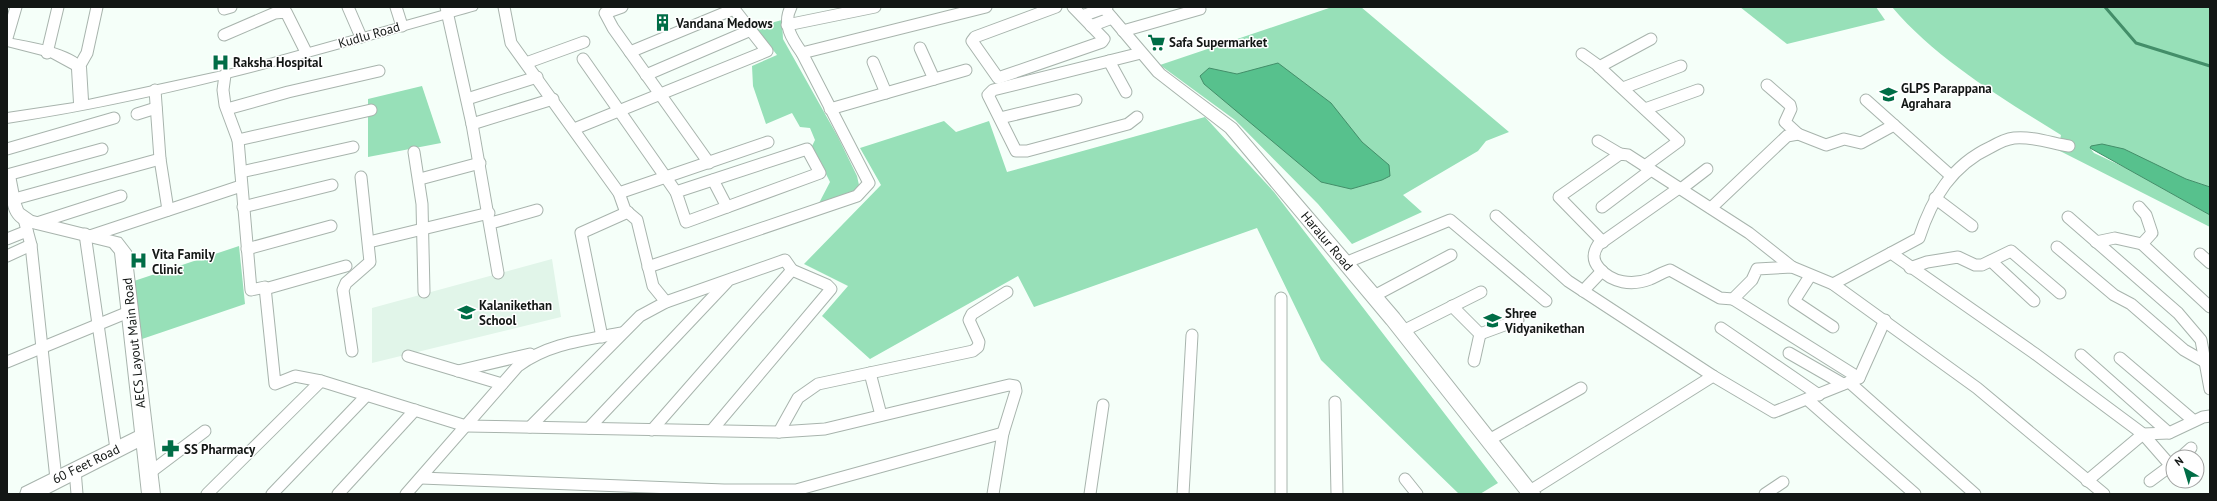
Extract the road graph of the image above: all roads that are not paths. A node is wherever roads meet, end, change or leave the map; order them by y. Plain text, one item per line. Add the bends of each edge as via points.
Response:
1 (16, 7) edge
2 (58, 7) edge
3 (97, 7) edge
4 (224, 7) edge
5 (231, 7) edge
6 (348, 7) edge
7 (396, 7) edge
8 (471, 7) edge
9 (504, 7) edge
10 (622, 7) edge
11 (790, 7) edge
12 (875, 7) edge
13 (986, 7) edge
14 (1056, 7) edge
15 (1073, 7) edge
16 (728, 9) edge
17 (1200, 9) dead end
18 (447, 10) edge
19 (969, 10) edge
20 (1107, 10) edge
21 (1082, 16) junction
22 (787, 25) junction
23 (402, 26) junction
24 (1091, 26) junction
25 (751, 30) junction
26 (1123, 31) junction
27 (224, 35) dead end
28 (361, 37) junction
29 (7, 38) edge
30 (1651, 39) dead end
31 (7, 42) edge
32 (584, 42) dead end
33 (920, 48) dead end
34 (306, 52) junction
35 (630, 52) junction
36 (47, 53) junction
37 (1141, 53) junction
38 (802, 54) junction
39 (1582, 54) dead end
40 (583, 59) dead end
41 (1109, 61) junction
42 (873, 62) dead end
43 (526, 64) junction
44 (1681, 66) dead end
45 (79, 67) junction
46 (1599, 67) junction
47 (966, 70) dead end
48 (379, 71) dead end
49 (225, 75) junction
50 (646, 75) junction
51 (536, 77) junction
52 (934, 79) junction
53 (1767, 85) dead end
54 (1623, 88) junction
55 (155, 90) junction
56 (1698, 90) dead end
57 (886, 92) junction
58 (1126, 92) dead end
59 (660, 94) junction
60 (467, 99) junction
61 (553, 99) junction
62 (1076, 100) dead end
63 (1866, 100) dead end
64 (81, 107) junction
65 (156, 108) junction
66 (227, 109) junction
67 (830, 109) junction
68 (1645, 109) junction
69 (371, 110) dead end
70 (619, 110) junction
71 (137, 114) dead end
72 (1137, 117) dead end
73 (7, 118) edge
74 (114, 118) dead end
75 (1000, 118) junction
76 (472, 124) junction
77 (1894, 125) junction
78 (574, 128) junction
79 (1798, 134) junction
80 (238, 140) junction
81 (1598, 141) dead end
82 (768, 142) dead end
83 (2069, 146) dead end
84 (353, 147) dead end
85 (7, 149) edge
86 (102, 149) dead end
87 (414, 152) dead end
88 (1620, 154) junction
89 (160, 159) junction
90 (480, 163) junction
91 (709, 163) junction
92 (1648, 168) junction
93 (1707, 169) dead end
94 (242, 172) junction
95 (7, 175) edge
96 (1950, 175) junction
97 (361, 177) dead end
98 (665, 178) junction
99 (420, 179) junction
100 (713, 180) junction
101 (332, 185) dead end
102 (241, 186) junction
103 (1680, 189) junction
104 (676, 192) junction
105 (619, 193) junction
106 (9, 196) edge
107 (121, 196) dead end
108 (1936, 198) junction
109 (243, 207) junction
110 (1602, 207) dead end
111 (2139, 207) dead end
112 (727, 208) junction
113 (1711, 208) junction
114 (168, 210) junction
115 (537, 210) dead end
116 (628, 212) junction
117 (1496, 216) dead end
118 (2068, 217) dead end
119 (490, 218) junction
120 (30, 224) junction
121 (331, 226) dead end
122 (1972, 226) dead end
123 (424, 228) junction
124 (87, 235) junction
125 (7, 239) edge
126 (369, 242) junction
127 (1603, 242) junction
128 (2096, 242) junction
129 (2142, 244) junction
130 (31, 245) junction
131 (2057, 247) dead end
132 (247, 249) junction
133 (1891, 253) junction
134 (2200, 254) dead end
135 (1451, 255) dead end
136 (7, 256) edge
137 (1991, 261) junction
138 (1346, 263) junction
139 (2210, 263) edge
140 (346, 266) dead end
141 (648, 267) junction
142 (1792, 267) junction
143 (1910, 268) junction
144 (792, 270) junction
145 (1602, 271) junction
146 (498, 273) dead end
147 (1810, 276) junction
148 (729, 280) junction
149 (1833, 284) junction
150 (265, 289) junction
151 (1583, 291) junction
152 (424, 292) dead end
153 (1007, 292) dead end
154 (1481, 292) dead end
155 (2060, 294) dead end
156 (1374, 296) junction
157 (1281, 298) dead end
158 (1733, 299) junction
159 (1546, 301) dead end
160 (2034, 301) dead end
161 (666, 302) junction
162 (1452, 306) junction
163 (2210, 306) edge
164 (131, 311) junction
165 (1518, 320) dead end
166 (1885, 320) junction
167 (98, 324) junction
168 (1833, 327) dead end
169 (1721, 328) dead end
170 (1403, 331) junction
171 (622, 333) junction
172 (1480, 334) junction
173 (1192, 335) dead end
174 (602, 337) junction
175 (2201, 340) junction
176 (43, 347) junction
177 (2210, 348) edge
178 (352, 351) dead end
179 (537, 352) junction
180 (1789, 352) dead end
181 (2082, 355) dead end
182 (408, 356) dead end
183 (2120, 358) dead end
184 (1474, 361) dead end
185 (7, 362) edge
186 (2205, 362) junction
187 (457, 371) junction
188 (870, 373) junction
189 (1713, 376) junction
190 (321, 381) junction
191 (1850, 381) junction
192 (502, 384) junction
193 (1581, 388) dead end
194 (2210, 389) edge
195 (367, 395) junction
196 (1814, 397) junction
197 (1335, 402) dead end
198 (1103, 405) dead end
199 (415, 410) junction
200 (881, 415) junction
201 (2210, 416) edge
202 (2194, 421) junction
203 (466, 426) junction
204 (530, 427) junction
205 (589, 428) junction
206 (652, 430) junction
207 (712, 430) junction
208 (205, 431) dead end
209 (779, 432) junction
210 (1004, 433) junction
211 (2169, 433) junction
212 (2143, 434) junction
213 (144, 436) junction
214 (1489, 440) junction
215 (116, 449) junction
216 (2165, 458) edge
217 (74, 470) junction
218 (2165, 470) edge
219 (148, 474) junction
220 (421, 478) junction
221 (56, 479) junction
222 (1405, 479) dead end
223 (2087, 481) junction
224 (2150, 481) dead end
225 (1783, 482) dead end
226 (658, 491) edge
227 (723, 492) edge
228 (794, 492) edge
229 (1531, 492) edge
230 (29, 494) edge
231 (77, 494) edge
232 (151, 494) edge
233 (207, 494) edge
234 (272, 494) edge
235 (338, 494) edge
236 (406, 494) edge
237 (993, 494) edge
238 (1090, 494) edge
239 (1183, 494) edge
240 (1282, 494) edge
241 (1337, 494) edge
242 (1417, 494) edge
243 (1765, 494) edge
244 (1915, 494) edge
245 (1975, 494) edge
246 (2104, 494) edge

1 - 29 street
2 - 36 street
3 - 45 street via 87,53
4 - 5 street
6 - 28 street
7 - 23 street
8 - 18 street, Kudlu Road
9 - 43 street via 511,43
10 - 35 street via 605,13
11 - 22 street via 787,12
12 - 22 street
13 - 19 street
14 - 24 street via 974,37 972,42 998,78 1102,42 1104,39
15 - 21 street
16 - 25 street via 734,9
16 - 35 street
17 - 26 street
18 - 23 street, Kudlu Road
18 - 60 street
19 - 38 street
20 - 21 street
20 - 24 street
20 - 26 street, Haralur Road
21 - 24 street
22 - 38 street via 793,42
23 - 28 street, Kudlu Road
25 - 50 street
25 - 59 street via 767,51
26 - 37 street, Haralur Road
27 - 34 street via 275,13 286,12
28 - 34 street, Kudlu Road
30 - 46 street
31 - 36 street
32 - 43 street
33 - 52 street
34 - 49 street, Kudlu Road
35 - 50 street
36 - 45 street via 69,60
37 - 41 street
37 - 138 street, Haralur Road via 1158,73 1231,128
38 - 67 street
39 - 46 street
40 - 70 street
41 - 58 street
41 - 75 street via 993,90 988,95
42 - 57 street
43 - 51 street
44 - 54 street
45 - 64 street
46 - 54 street
47 - 52 street
48 - 66 street
49 - 55 street, Kudlu Road
49 - 66 street via 223,90
50 - 59 street
51 - 60 street
51 - 61 street
52 - 57 street
53 - 79 street via 1790,105 1791,109 1785,122
54 - 68 street
55 - 64 street, Kudlu Road
55 - 65 street
56 - 68 street
57 - 67 street
59 - 70 street
59 - 91 street
60 - 76 street
61 - 76 street
61 - 78 street
62 - 75 street
63 - 77 street
64 - 73 street, Kudlu Road
65 - 71 street
65 - 89 street
66 - 80 street
67 - 141 street via 868,183 857,196
68 - 92 street via 1679,141
69 - 80 street
70 - 78 street
70 - 98 street
72 - 75 street via 1128,124 1028,151 1016,151
74 - 85 street
76 - 90 street
77 - 79 street via 1861,143 1844,139 1826,145
77 - 96 street
78 - 105 street
79 - 113 street via 1787,136 1781,141
80 - 94 street
81 - 88 street
82 - 91 street
83 - 96 street via 2014,138 1967,159
84 - 94 street
86 - 95 street
87 - 99 street
88 - 92 street via 1628,155
88 - 127 street via 1559,197
89 - 106 street
89 - 114 street
90 - 99 street
90 - 119 street
91 - 98 street
92 - 103 street
92 - 110 street
93 - 103 street
94 - 102 street
95 - 106 street
96 - 108 street
97 - 126 street
98 - 104 street
98 - 105 street
99 - 123 street
100 - 104 street
100 - 112 street
100 - 112 street via 807,149 820,173
101 - 109 street
102 - 109 street
102 - 114 street
103 - 113 street
103 - 127 street
104 - 112 street via 686,222
105 - 116 street
106 - 120 street via 16,211
107 - 120 street
108 - 122 street
108 - 133 street via 1930,205 1919,238
109 - 132 street
111 - 129 street via 2148,218 2152,233
113 - 142 street via 1749,233
114 - 124 street
115 - 119 street
116 - 141 street via 637,220
116 - 174 street via 581,234
117 - 151 street via 1551,268
118 - 128 street
119 - 123 street
119 - 146 street
120 - 124 street, AECS Layout Main Road
120 - 125 street
120 - 130 street
121 - 132 street
123 - 126 street
123 - 152 street
124 - 164 street, AECS Layout Main Road via 115,242 123,251
124 - 167 street
126 - 178 street via 368,264 346,283 343,290
127 - 145 street via 1593,257 1595,264
128 - 129 street via 2115,238
128 - 175 street via 2178,313
129 - 163 street
130 - 136 street
130 - 176 street
131 - 186 street via 2114,295 2132,304 2184,350
132 - 150 street via 251,290
133 - 143 street
133 - 149 street
134 - 139 street
135 - 156 street
137 - 143 street via 1975,265 1963,258 1951,258
137 - 155 street via 2011,251
137 - 160 street
138 - 156 street, Haralur Road
138 - 159 street via 1444,220 1450,220
140 - 150 street
141 - 161 street via 652,286
142 - 147 street
142 - 158 street via 1756,269 1752,280
143 - 212 street via 2034,353
144 - 148 street via 785,260
144 - 206 street
144 - 207 street via 827,285 831,289 830,292
145 - 151 street
145 - 158 street via 1613,279 1632,284 1649,280 1670,270 1720,298
147 - 149 street
147 - 168 street via 1794,301
148 - 161 street
148 - 205 street
149 - 166 street
150 - 190 street via 275,384 295,376
151 - 189 street
153 - 188 street via 972,314 969,320 979,342 973,351
154 - 162 street
156 - 170 street, Haralur Road
157 - 240 street
158 - 191 street
161 - 171 street via 640,316
162 - 170 street
162 - 172 street
164 - 167 street
164 - 213 street, AECS Layout Main Road
165 - 172 street
166 - 191 street
166 - 223 street via 1977,388
167 - 176 street
167 - 215 street
169 - 196 street
170 - 214 street, Haralur Road
171 - 174 street
171 - 204 street
172 - 184 street
173 - 239 street
174 - 179 street
175 - 177 street
175 - 186 street
176 - 185 street
176 - 221 street
179 - 187 street
179 - 192 street via 518,366
180 - 191 street
181 - 211 street
182 - 187 street
183 - 202 street
186 - 194 street
187 - 192 street
188 - 200 street
188 - 209 street via 805,389 798,396
189 - 196 street via 1774,412
189 - 229 street
190 - 195 street
190 - 233 street
191 - 196 street
191 - 245 street
192 - 203 street
193 - 214 street
195 - 199 street
195 - 234 street
196 - 244 street
197 - 241 street
198 - 238 street
199 - 203 street
199 - 235 street
200 - 209 street via 825,429
200 - 210 street via 1009,384 1015,386 1016,391
201 - 202 street
202 - 211 street
203 - 204 street
203 - 220 street
204 - 205 street
205 - 206 street
206 - 207 street
207 - 209 street
208 - 219 street
210 - 228 street
210 - 237 street
211 - 212 street
212 - 216 street
212 - 223 street
213 - 215 street, 60 Feet Road
213 - 219 street, AECS Layout Main Road
214 - 229 street, Haralur Road
215 - 217 street, 60 Feet Road
217 - 221 street, 60 Feet Road
217 - 231 street
218 - 224 street
219 - 232 street, AECS Layout Main Road
220 - 226 street
220 - 236 street
221 - 230 street, 60 Feet Road
222 - 242 street
223 - 246 street
225 - 243 street
226 - 227 street
227 - 228 street

